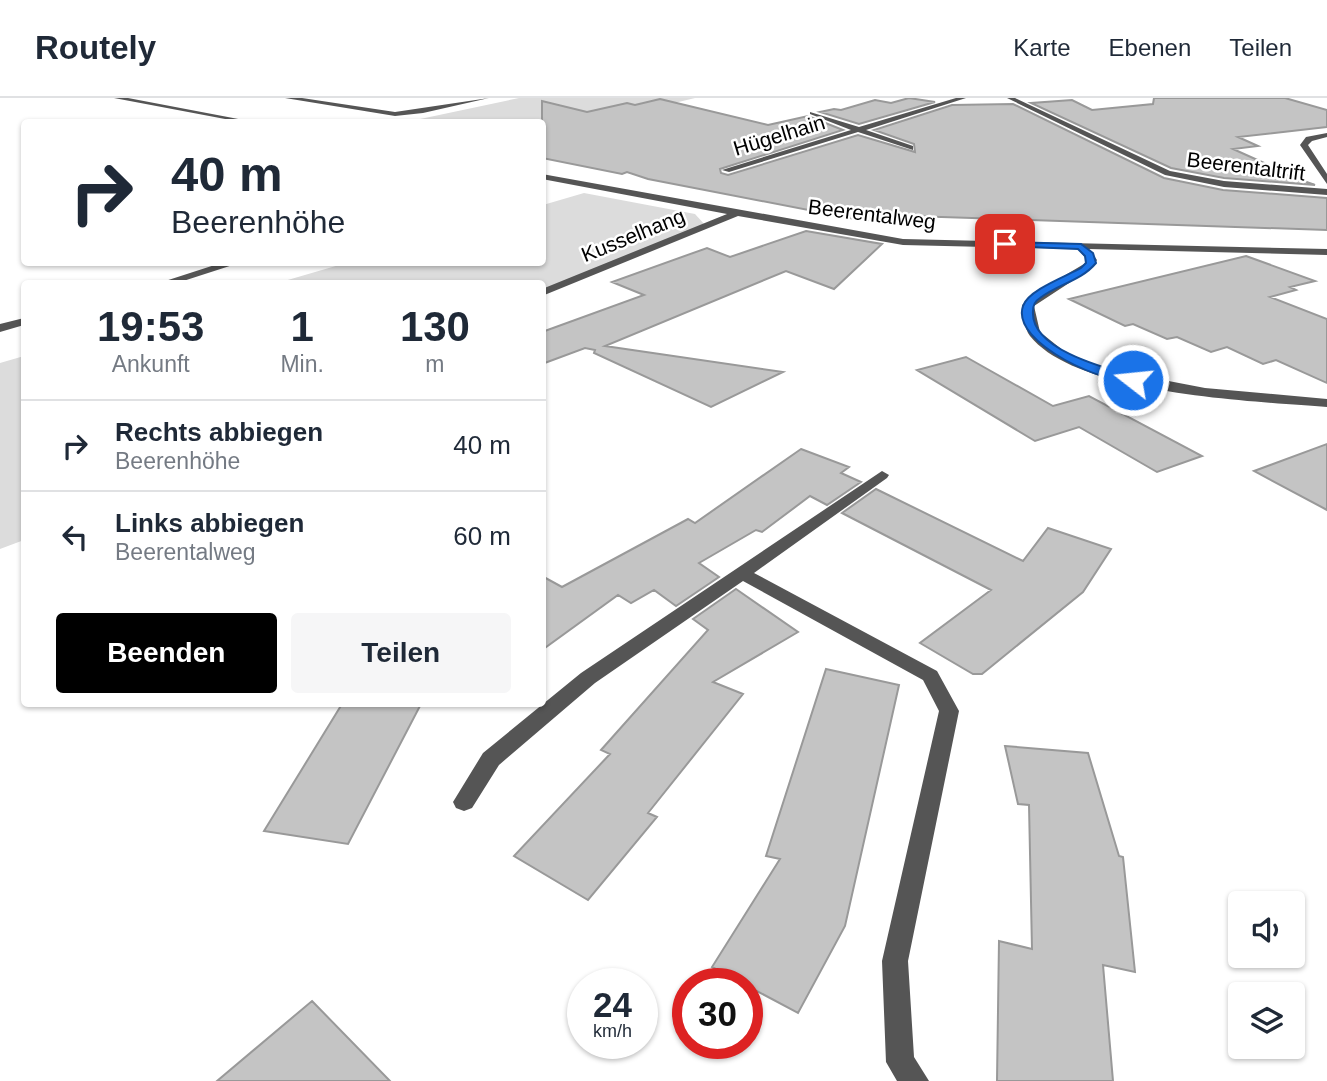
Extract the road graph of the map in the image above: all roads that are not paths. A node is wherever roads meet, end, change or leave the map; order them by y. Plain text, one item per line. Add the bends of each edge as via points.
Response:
1 (117, 98) edge
2 (288, 98) edge
3 (486, 98) edge
4 (963, 98) edge
5 (1010, 98) edge
6 (812, 113) dead end
7 (233, 119) edge
8 (855, 130) junction
9 (1327, 135) edge
10 (910, 148) dead end
11 (726, 170) dead end
12 (546, 177) edge
13 (1327, 181) edge
14 (1327, 192) edge
15 (737, 213) junction
16 (1081, 246) junction
17 (1327, 252) edge
18 (223, 266) edge
19 (175, 280) edge
20 (546, 291) edge
21 (21, 322) edge
22 (0, 328) edge
23 (1327, 403) edge
24 (882, 475) dead end
25 (742, 574) junction
26 (464, 803) dead end
27 (915, 1081) edge

1 - 7 street
2 - 3 street via 384,114
4 - 8 street, Hügelhain
5 - 14 street, Beerentaltrift via 1168,173 1224,184
6 - 8 street
8 - 10 street
8 - 11 street, Hügelhain
9 - 13 street via 1304,145
12 - 15 street, Beerentalweg
15 - 16 street, Beerentalweg via 903,242
15 - 20 street, Kusselhang
16 - 17 street, Beerentalweg
16 - 23 street via 1092,260 1088,267 1044,290 1028,305 1027,322 1047,346 1092,368 1158,385
18 - 19 street
21 - 22 street
24 - 25 street
25 - 26 street via 588,678 491,758
25 - 27 street via 930,676 949,711 895,961 900,1062

